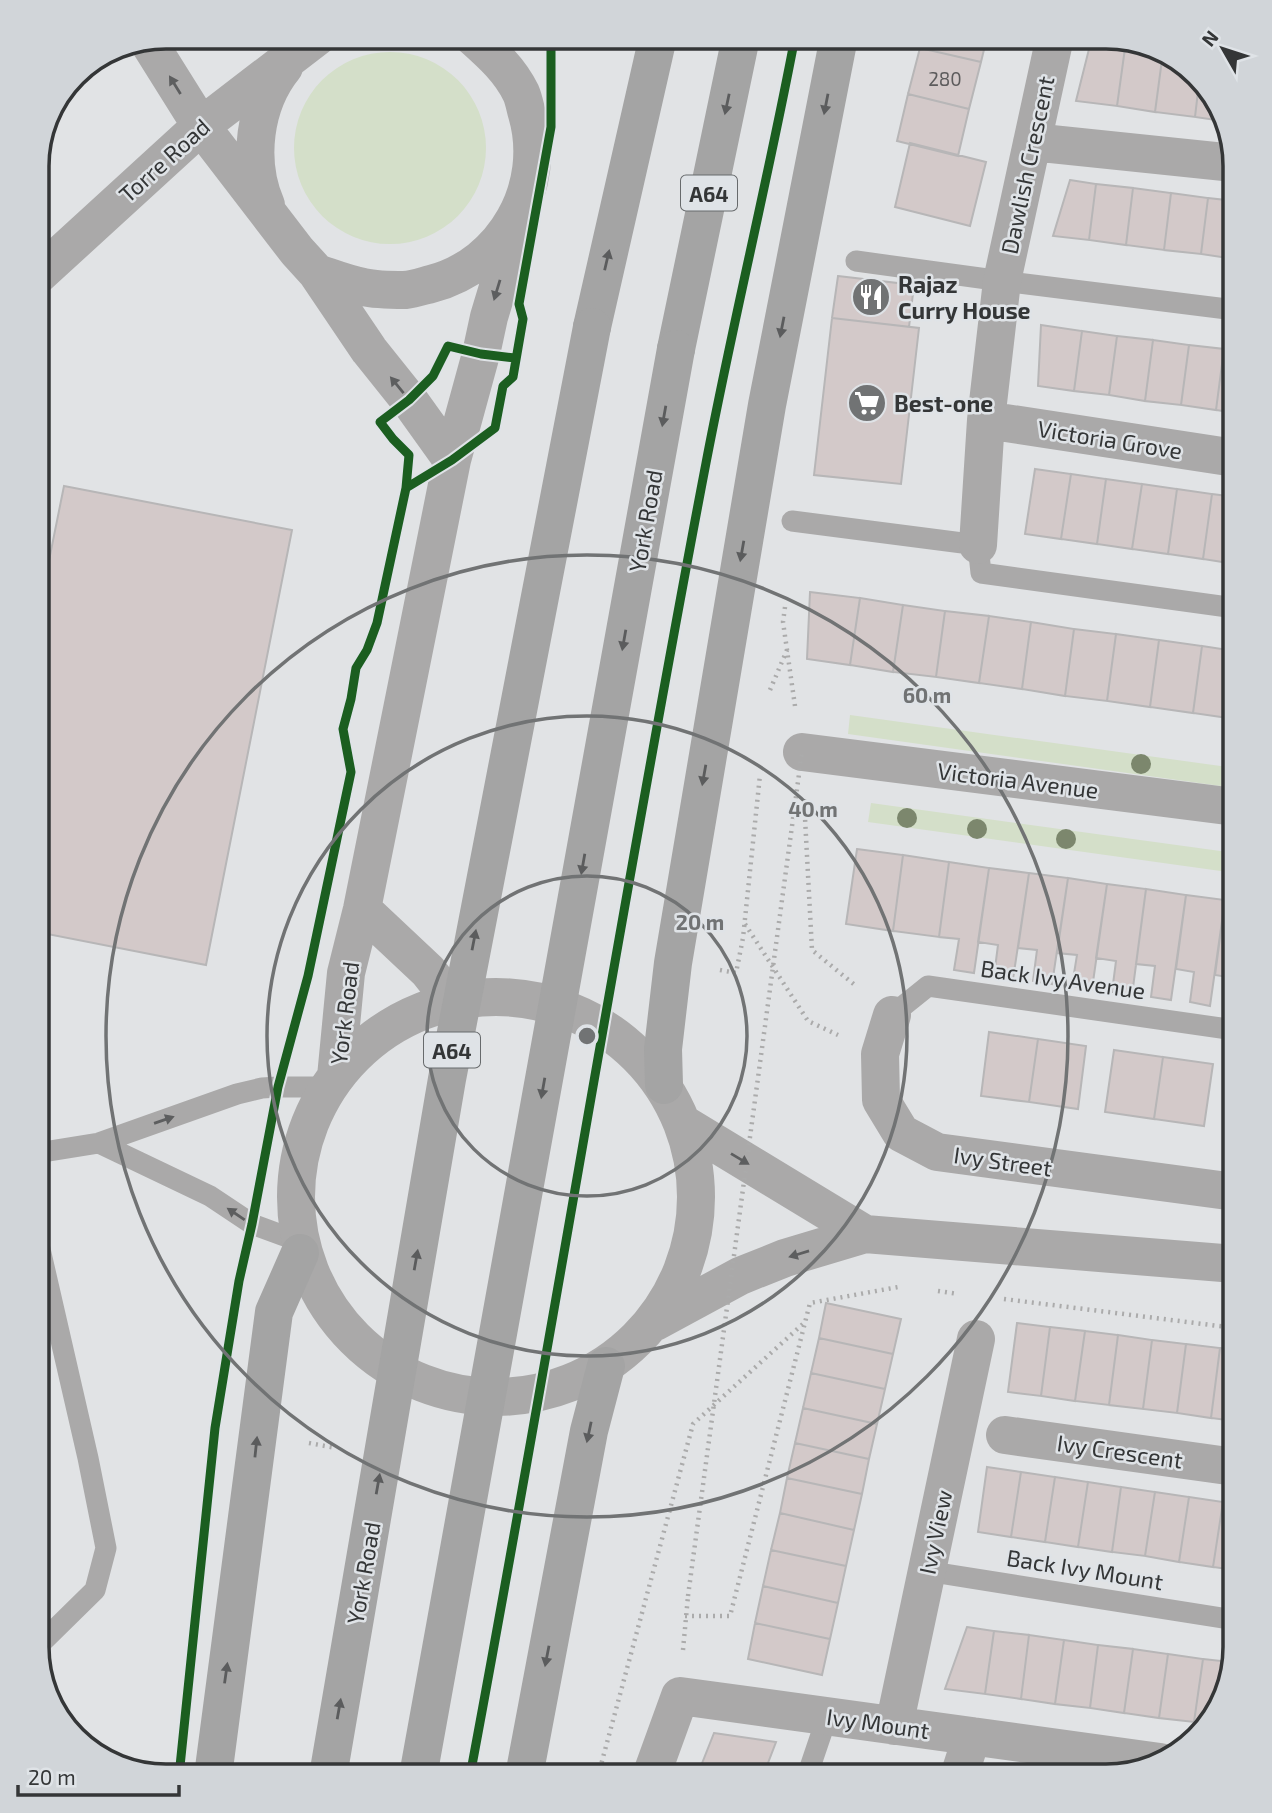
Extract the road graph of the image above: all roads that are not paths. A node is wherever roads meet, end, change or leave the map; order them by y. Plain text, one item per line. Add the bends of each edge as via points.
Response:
1 (301, 49) edge
2 (302, 49) edge
3 (486, 49) edge
4 (655, 49) edge
5 (738, 49) edge
6 (837, 49) edge
7 (1052, 49) edge
8 (153, 50) edge
9 (201, 126) junction
10 (1032, 142) junction
11 (1223, 162) edge
12 (524, 201) junction
13 (274, 221) junction
14 (856, 261) dead end
15 (49, 265) edge
16 (317, 273) junction
17 (1002, 281) junction
18 (1223, 309) edge
19 (986, 420) junction
20 (1223, 456) edge
21 (452, 460) junction
22 (792, 521) dead end
23 (978, 545) junction
24 (1223, 606) edge
25 (802, 752) road end
26 (1223, 805) edge
27 (362, 909) junction
28 (450, 1000) junction
29 (892, 1015) joint
30 (1223, 1028) edge
31 (332, 1082) junction
32 (664, 1085) junction
33 (682, 1123) junction
34 (99, 1143) junction
35 (49, 1151) edge
36 (1223, 1190) edge
37 (865, 1234) junction
38 (299, 1247) junction
39 (1223, 1263) edge
40 (49, 1288) edge
41 (653, 1323) junction
42 (976, 1339) dead end
43 (606, 1366) junction
44 (1005, 1435) dead end
45 (1223, 1465) edge
46 (926, 1571) junction
47 (1223, 1618) edge
48 (49, 1635) edge
49 (827, 1717) junction
50 (894, 1726) junction
51 (972, 1736) junction
52 (1130, 1761) edge
53 (215, 1764) edge
54 (330, 1764) edge
55 (420, 1764) edge
56 (526, 1764) edge
57 (655, 1764) edge
58 (811, 1764) edge
59 (963, 1764) edge

1 - 9 street, Torre Road
2 - 13 street, Torre Road via 278,75 256,132 261,194
3 - 12 street via 501,62 521,94 531,128 533,159
54 -> 4 highway, York Road / A64, bridge via 447,1079 592,327
5 -> 55 highway, York Road / A64, bridge via 676,349
6 -> 32 highway via 767,405 673,963 663,1049
7 - 10 street, Dawlish Crescent
9 -> 8 street
9 - 13 street
9 - 15 street, Torre Road
10 - 11 street
10 - 17 street, Dawlish Crescent
12 - 16 street via 489,253 448,280 408,290 382,289
12 -> 21 street, York Road via 488,317
13 - 16 street
14 - 17 lane
21 -> 16 street
17 - 18 lane
17 - 19 street, Dawlish Crescent
19 - 20 street, Victoria Grove
19 - 23 street, Dawlish Crescent
21 - 27 street, York Road
22 - 23 lane
23 - 24 lane via 981,573
25 - 26 street, Victoria Avenue
27 - 28 street via 428,971
27 - 31 street, York Road via 346,973
28 - 31 street, York Road via 410,1016 370,1041
28 - 32 street, York Road via 513,996 573,1010 627,1043
29 - 30 lane, Back Ivy Avenue via 928,986
29 - 36 street, Ivy Street via 880,1054 881,1100 901,1133 937,1152
34 -> 31 lane via 237,1094
31 - 38 street, York Road via 307,1129 297,1176
32 - 33 street, York Road
33 -> 37 street
33 - 41 street, York Road via 691,1143 698,1206 685,1269
34 - 35 lane
38 -> 34 lane via 210,1196
37 - 39 street
37 -> 41 street via 740,1276
38 - 43 street, York Road via 333,1313 367,1350 410,1378 458,1394 508,1397 557,1389
53 -> 38 highway via 274,1312
40 - 48 lane via 106,1548 95,1590
41 - 43 street, York Road
42 - 46 street, Ivy View
43 -> 56 highway via 589,1431
44 - 45 street, Ivy Crescent
46 - 47 lane, Back Ivy Mount
46 - 50 street, Ivy View
49 - 50 street, Ivy Mount
49 - 57 street, Ivy Mount via 680,1696
49 - 58 lane
50 - 51 street, Ivy Mount
51 - 52 street, Ivy Mount
51 - 59 street

